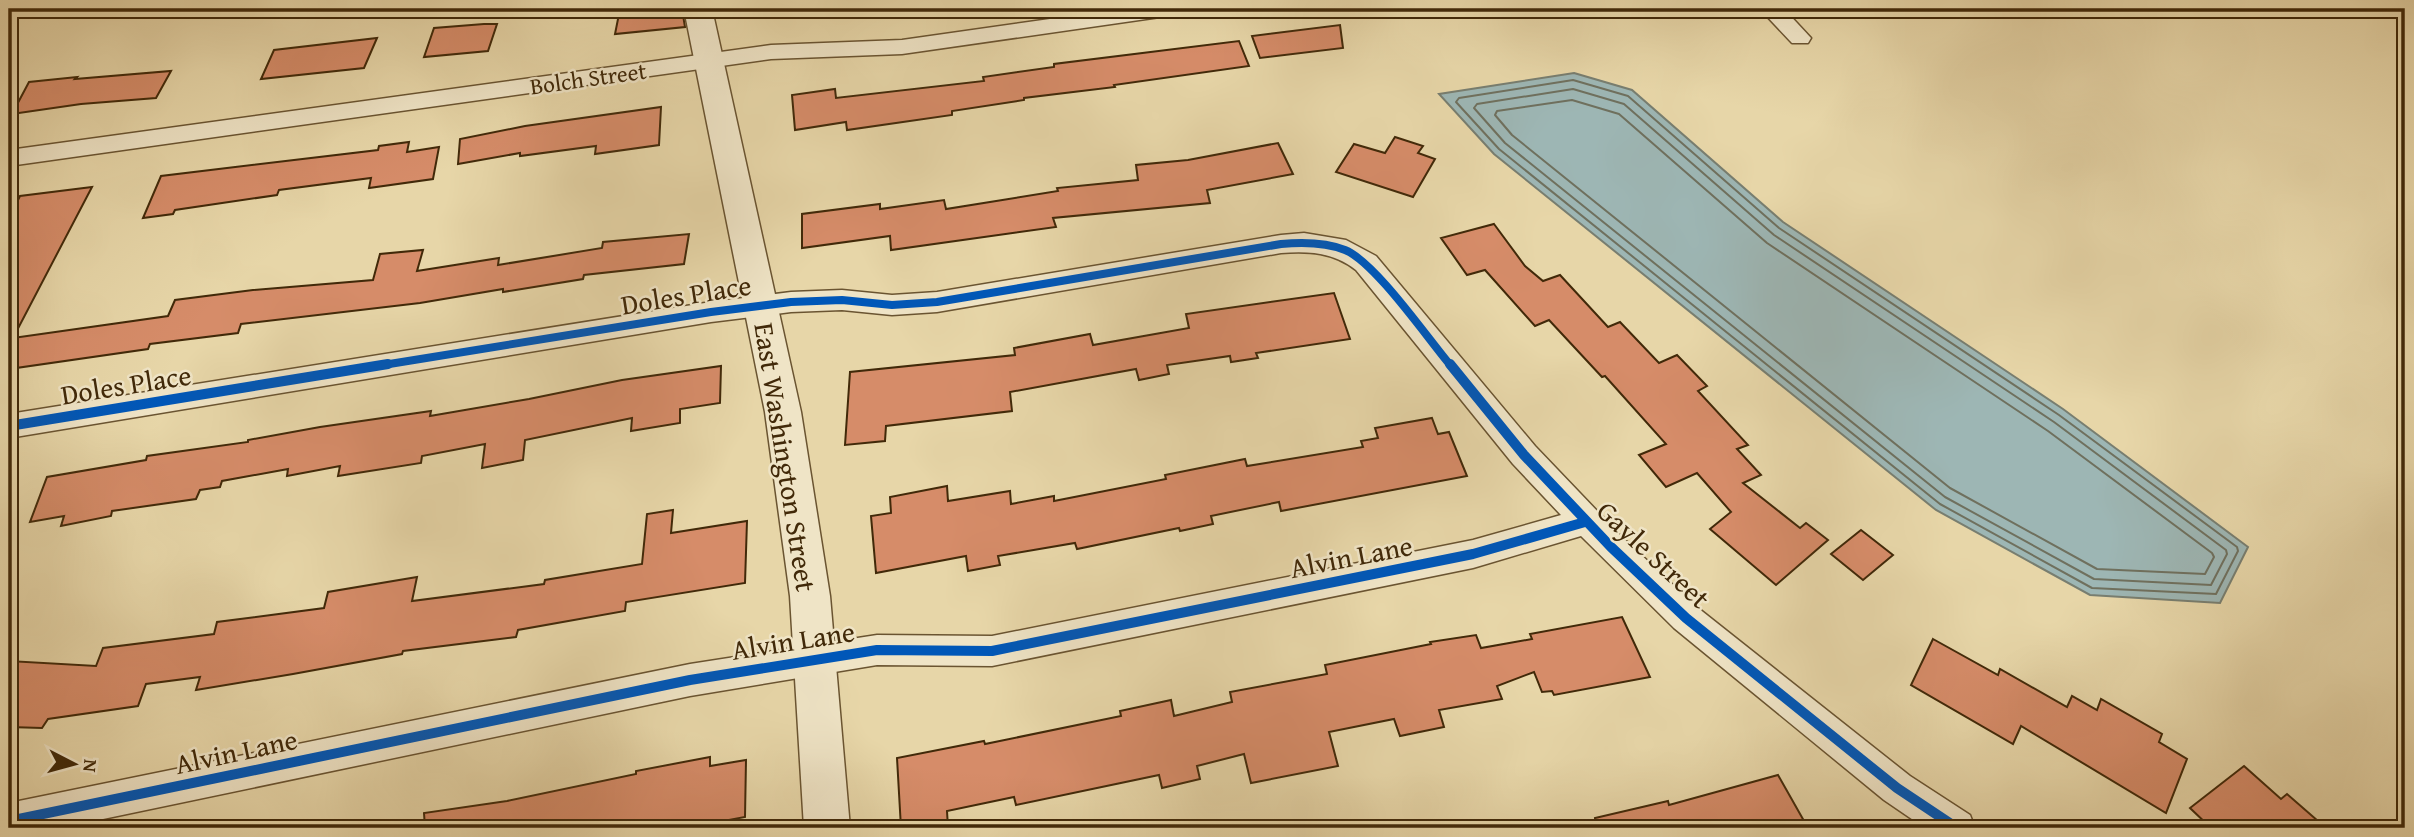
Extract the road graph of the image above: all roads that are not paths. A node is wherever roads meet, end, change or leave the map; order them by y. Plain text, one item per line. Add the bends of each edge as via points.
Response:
1 (698, 9) edge
2 (1167, 9) edge
3 (1771, 9) edge
4 (1800, 38) dead end
5 (709, 61) junction
6 (9, 158) edge
7 (1366, 263) joint
8 (761, 305) junction
9 (9, 426) edge
10 (1585, 522) junction
11 (815, 660) junction
12 (9, 821) edge
13 (827, 828) edge
14 (1957, 828) edge

1 - 5 street, East Washington Street
2 - 5 street, Bolch Street via 902,47 771,52
3 - 4 street
5 - 6 street, Bolch Street
5 - 8 street, East Washington Street
7 - 8 street, Doles Place via 1333,245 1307,241 937,302 892,305 842,300
7 - 10 street, Gayle Street
8 - 9 street, Doles Place
8 - 11 street, East Washington Street via 783,412
10 - 11 street, Alvin Lane via 1473,554 992,651 877,650
10 - 14 street, Gayle Street via 1686,618 1897,788
11 - 12 street, Alvin Lane via 690,680
11 - 13 street, East Washington Street

